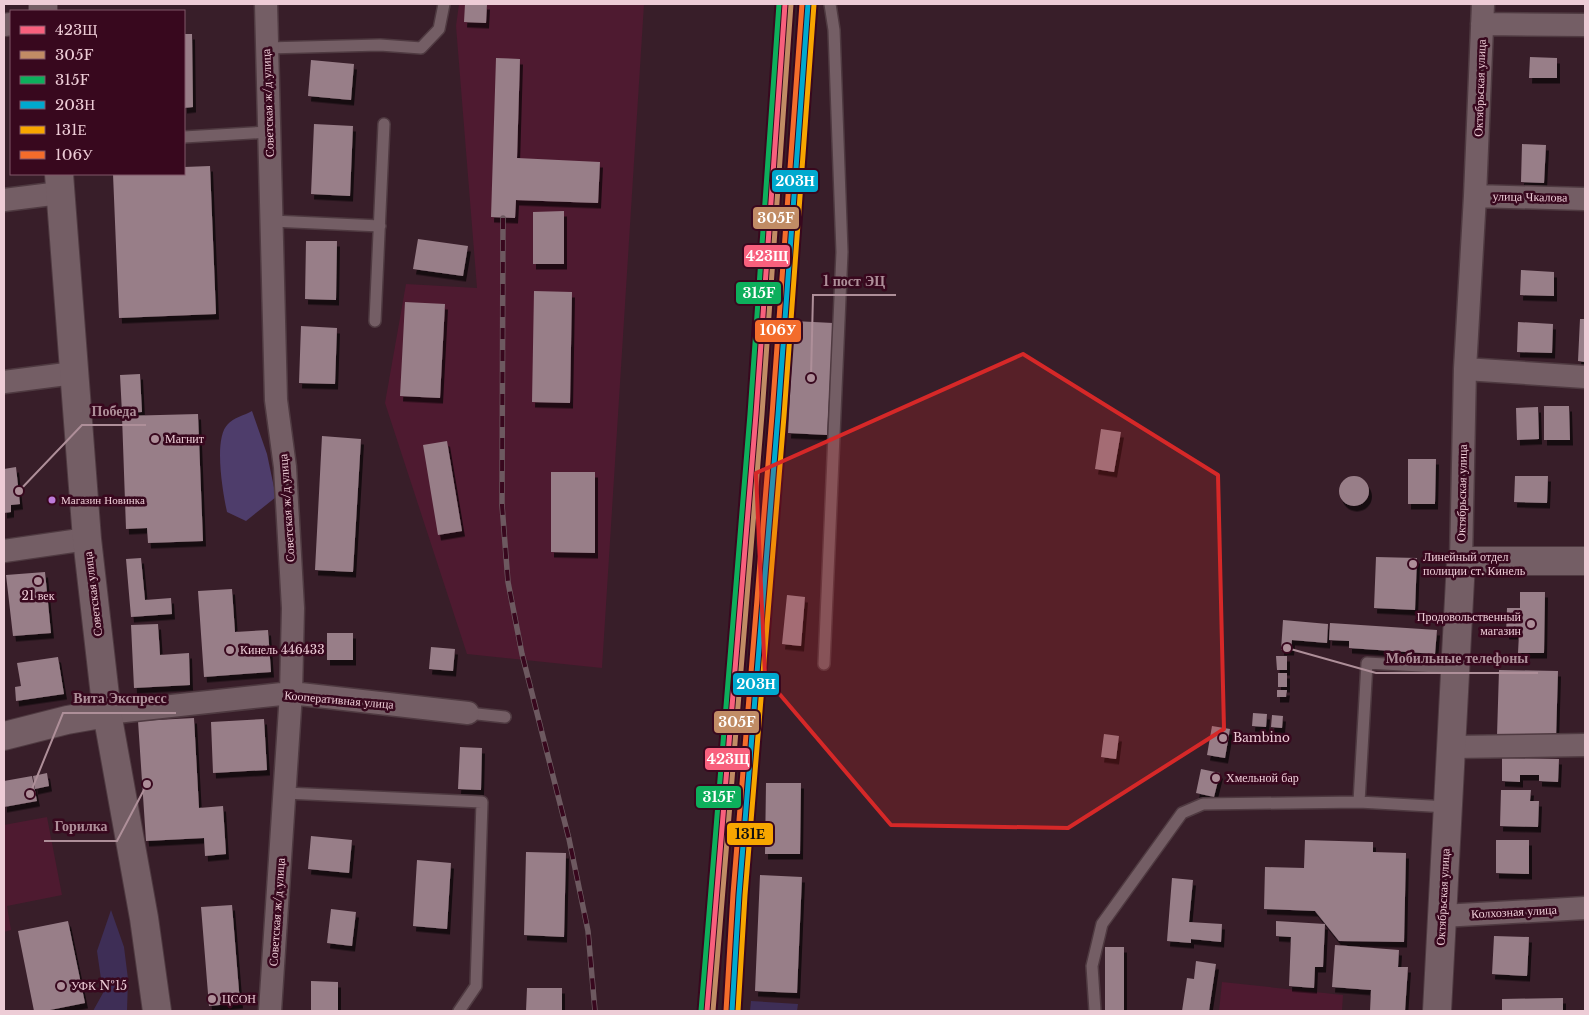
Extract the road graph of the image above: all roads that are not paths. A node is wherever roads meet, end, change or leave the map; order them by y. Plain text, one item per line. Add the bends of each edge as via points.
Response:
1 (266, 4) edge
2 (444, 4) edge
3 (830, 4) edge
4 (1483, 14) edge
5 (1585, 25) edge
6 (267, 48) junction
7 (384, 124) dead end
8 (269, 132) junction
9 (185, 137) edge
10 (59, 183) edge
11 (1475, 196) junction
12 (1585, 199) edge
13 (4, 200) edge
14 (272, 221) junction
15 (380, 226) junction
16 (375, 320) dead end
17 (1464, 369) junction
18 (74, 373) junction
19 (1585, 377) edge
20 (4, 382) edge
21 (87, 539) junction
22 (4, 551) edge
23 (1461, 561) junction
24 (1585, 561) edge
25 (824, 664) dead end
26 (1455, 668) junction
27 (291, 693) junction
28 (107, 713) junction
29 (468, 713) joint
30 (505, 717) dead end
31 (4, 736) edge
32 (1585, 745) edge
33 (1451, 747) junction
34 (285, 792) junction
35 (1359, 802) junction
36 (1448, 807) junction
37 (1585, 908) edge
38 (1442, 916) junction
39 (157, 1011) edge
40 (270, 1011) edge
41 (459, 1011) edge
42 (1095, 1011) edge
43 (1437, 1011) edge

1 - 6 street, Советская ж/д улица
2 - 6 lane via 439,29 421,48 380,45
3 - 25 lane via 834,30 842,252
4 - 5 street
4 - 11 street, Октябрьская улица
6 - 8 street, Советская ж/д улица
7 - 15 lane
8 - 9 lane
8 - 14 street, Советская ж/д улица
10 - 13 street
10 - 18 main road, Советская улица
11 - 12 street, улица Чкалова
11 - 17 street, Октябрьская улица
14 - 15 lane
14 - 27 street, Советская ж/д улица via 276,400 285,467 293,608
15 - 16 lane
17 - 19 street
17 - 23 street, Октябрьская улица
18 - 20 street
18 - 21 main road, Советская улица
21 - 22 street
21 - 28 main road, Советская улица
23 - 24 main road
23 - 26 main road, Октябрьская улица
26 - 33 main road, Октябрьская улица
26 - 35 lane via 1366,663
27 - 28 street, Кооперативная улица
27 - 29 street, Кооперативная улица
27 - 34 street, Советская ж/д улица
28 - 31 main road, Кооперативная улица
28 - 39 main road, Советская улица via 144,918
29 - 30 lane
32 - 33 street
33 - 36 main road, Октябрьская улица
34 - 40 street, Советская ж/д улица
34 - 41 lane via 482,802 476,986
35 - 36 lane
35 - 42 lane via 1203,804 1182,813 1102,924 1092,966
36 - 38 main road, Октябрьская улица
37 - 38 street, Колхозная улица
38 - 43 main road, Октябрьская улица

